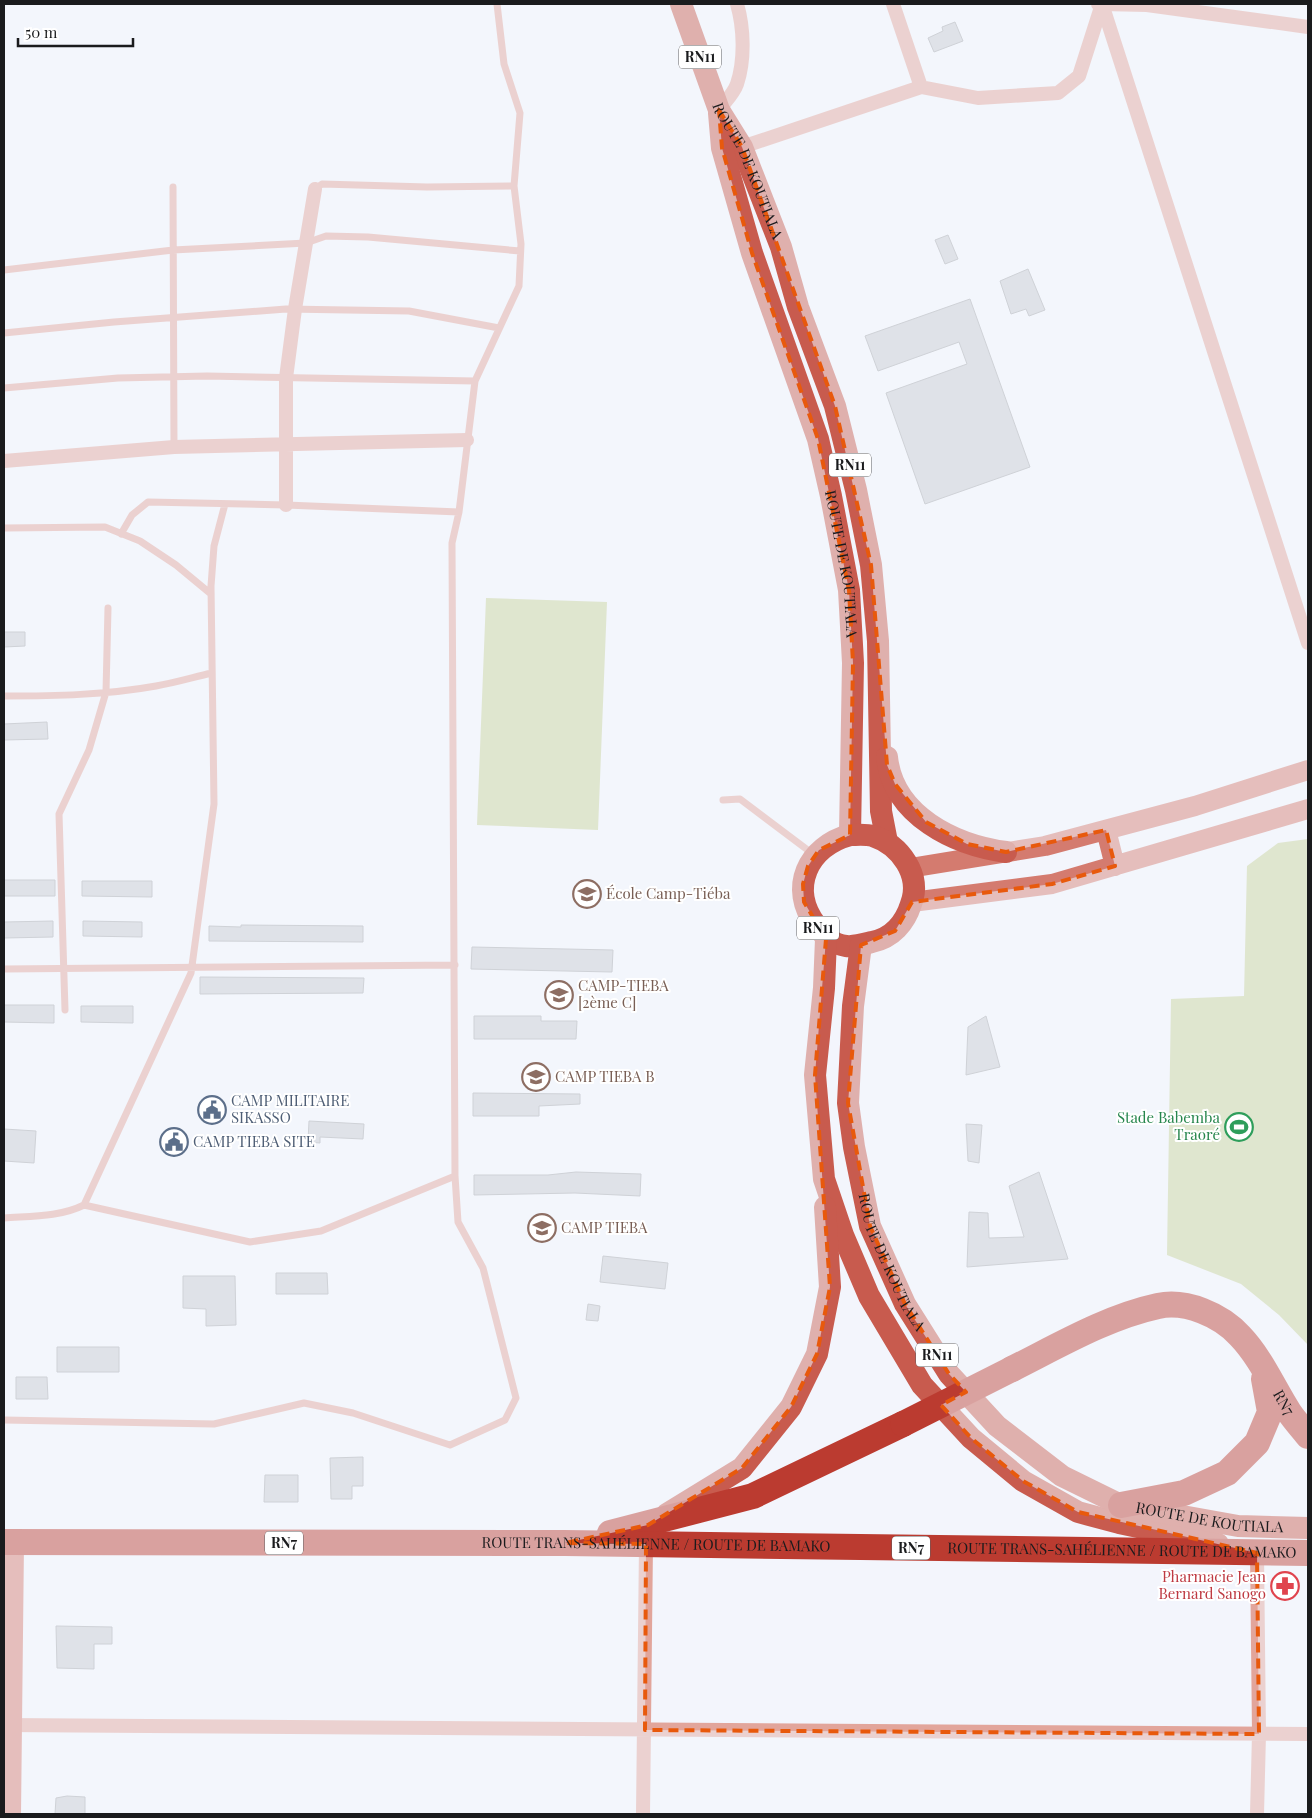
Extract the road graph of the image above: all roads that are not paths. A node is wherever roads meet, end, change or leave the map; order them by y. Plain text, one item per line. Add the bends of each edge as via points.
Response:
1 (497, 4) edge
2 (681, 4) edge
3 (736, 4) edge
4 (893, 4) edge
5 (1100, 4) edge
6 (1308, 27) edge
7 (921, 87) junction
8 (719, 110) junction
9 (742, 147) junction
10 (514, 186) junction
11 (173, 187) dead end
12 (315, 189) joint
13 (306, 242) junction
14 (173, 250) junction
15 (520, 251) junction
16 (4, 270) edge
17 (295, 309) junction
18 (174, 317) junction
19 (499, 328) junction
20 (4, 334) edge
21 (174, 377) junction
22 (286, 378) junction
23 (474, 381) junction
24 (4, 388) edge
25 (468, 440) junction
26 (286, 445) junction
27 (174, 447) junction
28 (4, 461) edge
29 (225, 504) junction
30 (286, 505) junction
31 (460, 512) junction
32 (4, 528) edge
33 (121, 534) junction
34 (211, 594) junction
35 (108, 608) dead end
36 (1308, 643) edge
37 (212, 673) junction
38 (106, 692) junction
39 (880, 693) junction
40 (4, 696) edge
41 (1308, 770) edge
42 (723, 800) dead end
43 (1308, 809) edge
44 (1106, 830) junction
45 (850, 835) junction
46 (887, 842) junction
47 (1006, 852) junction
48 (815, 855) junction
49 (1115, 866) junction
50 (910, 868) junction
51 (912, 902) junction
52 (826, 939) junction
53 (861, 945) junction
54 (455, 965) junction
55 (191, 968) junction
56 (4, 969) edge
57 (64, 969) junction
58 (65, 1010) dead end
59 (454, 1176) junction
60 (824, 1179) junction
61 (84, 1205) junction
62 (4, 1218) edge
63 (1262, 1366) junction
64 (4, 1420) edge
65 (1308, 1436) edge
66 (1121, 1505) junction
67 (1308, 1528) edge
68 (647, 1535) junction
69 (9, 1543) edge
70 (564, 1544) joint
71 (1257, 1553) junction
72 (1308, 1553) edge
73 (8, 1725) edge
74 (645, 1730) junction
75 (1259, 1734) junction
76 (1308, 1734) edge
77 (11, 1814) edge
78 (643, 1814) edge
79 (1257, 1814) edge

1 - 10 lane via 504,64 520,113
2 - 8 main road, RN11
3 - 8 street via 740,14 742,56 737,86
4 - 7 street
5 - 6 street via 1147,5
5 - 7 street via 1079,76 1058,93 978,98
5 - 36 street
7 - 9 street
8 - 9 main road, ROUTE DE KOUTIALA / RN11
8 - 45 main road, ROUTE DE KOUTIALA / RN11 via 722,148 752,252 818,439 849,590 853,663
9 - 39 main road, ROUTE DE KOUTIALA / RN11 via 781,247 798,307 835,406 870,565
10 - 12 lane via 322,184
10 - 15 lane
11 - 14 lane
12 - 13 street
13 - 14 lane
13 - 15 lane via 326,236 368,237
13 - 17 street
14 - 16 lane
14 - 18 lane
15 - 19 lane via 519,286
17 - 18 lane
17 - 19 lane via 409,311
17 - 22 street
18 - 20 lane
18 - 21 lane
19 - 23 lane
21 - 22 lane
21 - 24 lane via 118,378
21 - 27 lane
22 - 23 lane
22 - 26 street
23 - 25 lane
25 - 26 street
25 - 31 lane
26 - 27 street
26 - 30 street
27 - 28 street
29 - 30 lane
29 - 33 lane via 148,502 132,514
29 - 34 lane via 214,546
30 - 31 lane
31 - 54 lane via 452,543
32 - 33 lane via 105,527
33 - 34 lane via 140,541
34 - 37 lane
35 - 38 lane
37 - 38 lane via 156,686
37 - 55 lane via 214,804
38 - 40 lane
38 - 57 lane via 89,750 59,814
39 - 46 main road, ROUTE DE KOUTIALA / RN11 via 881,811
39 - 47 main road via 888,765 903,798 926,822 952,838 984,849
41 - 44 street
42 - 48 lane via 740,799
43 - 49 street
44 - 47 street via 1045,846
44 - 49 street
45 - 46 main road, RN11 via 870,835
45 - 48 main road, RN11 via 834,839
46 - 50 main road, RN11
47 - 50 street
48 - 52 main road, RN11 via 803,884 804,902
49 - 51 street via 1052,884
50 - 51 main road, RN11 via 914,884
51 - 53 main road, RN11 via 906,918 894,931 880,940
52 - 53 main road, RN11 via 846,946
52 - 60 main road, RN11 via 815,1075
53 - 66 main road, ROUTE DE KOUTIALA / RN11 via 853,1006 848,1103 870,1226 905,1304 949,1374 997,1426 1062,1476
54 - 55 lane
54 - 59 lane
55 - 57 lane
55 - 61 lane
56 - 57 lane
57 - 58 lane
59 - 61 lane via 321,1231 250,1242
59 - 64 lane via 458,1222 483,1268 516,1398 505,1420 450,1445 353,1413 304,1403 214,1424
60 - 68 main road, RN11 via 830,1287 816,1354 790,1407 742,1468
60 - 71 main road, RN11 via 869,1296 922,1385 971,1438 1023,1481 1078,1512
61 - 62 lane via 54,1214
63 - 65 highway, RN7
63 - 66 highway, RN7 via 1270,1412 1257,1443 1227,1473 1184,1493
63 - 68 highway, RN7, bridge via 1240,1335 1213,1314 1197,1308 1160,1306 1112,1321 753,1496
66 - 67 main road, ROUTE DE KOUTIALA / RN11 via 1238,1526
68 - 70 highway, RN7
68 - 71 highway, ROUTE TRANS-SAHÉLIENNE / ROUTE DE BAMAKO / RN7
68 - 74 street
69 - 70 highway, ROUTE TRANS-SAHÉLIENNE / ROUTE DE BAMAKO / RN7
69 - 73 street
71 - 72 highway, ROUTE TRANS-SAHÉLIENNE / ROUTE DE BAMAKO / RN7
71 - 75 street
73 - 74 street
73 - 77 street
74 - 75 street
74 - 78 street
75 - 76 street
75 - 79 street

